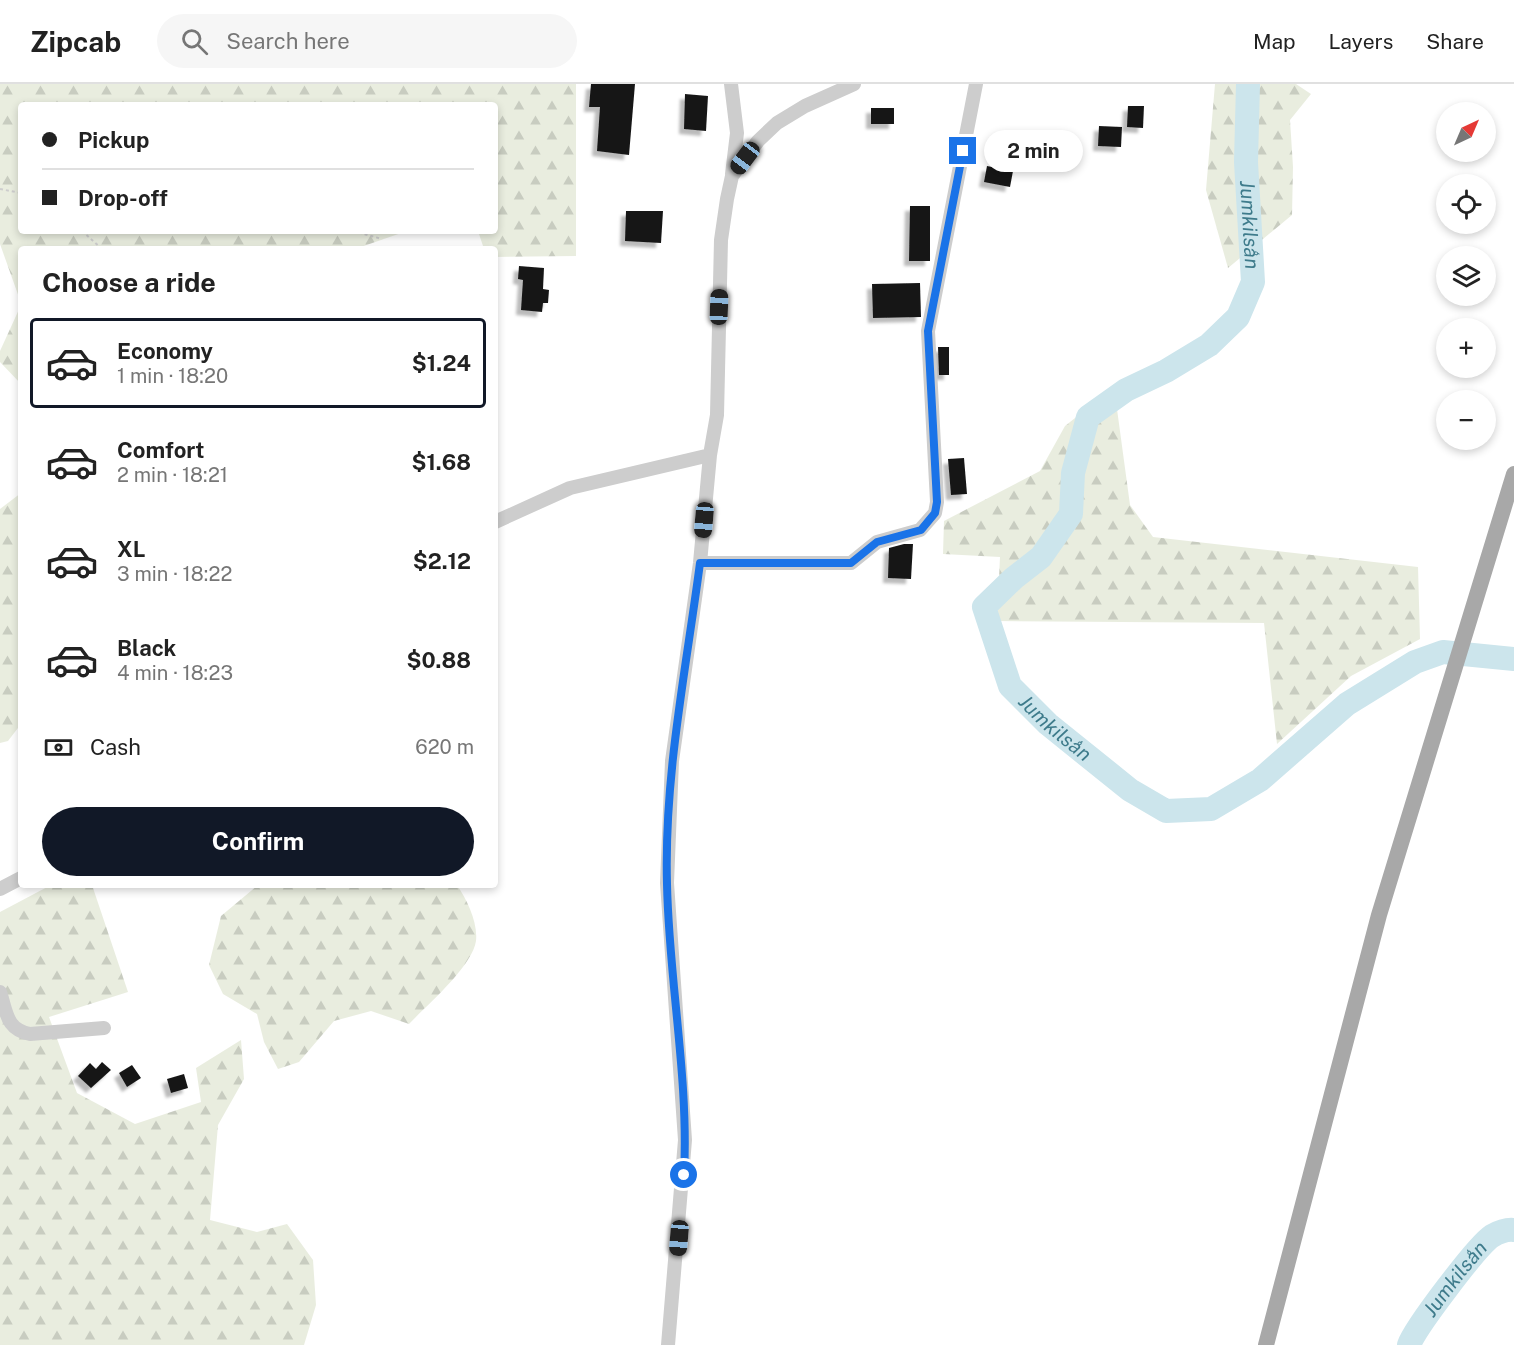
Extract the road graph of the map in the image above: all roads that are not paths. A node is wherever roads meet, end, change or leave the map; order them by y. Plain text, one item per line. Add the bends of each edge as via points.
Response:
1 (731, 84) edge
2 (854, 84) edge
3 (976, 84) edge
4 (732, 176) junction
5 (710, 454) junction
6 (1514, 474) edge
7 (498, 521) edge
8 (700, 563) junction
9 (18, 880) edge
10 (0, 890) edge
11 (0, 992) edge
12 (104, 1028) dead end
13 (668, 1345) edge
14 (1266, 1345) edge

1 - 4 street via 736,134
2 - 4 street via 777,123
3 - 8 street via 928,331 935,513 921,530 877,542 851,563
4 - 5 street via 721,240 717,415
5 - 7 street via 570,488
5 - 8 street
6 - 14 main road via 1379,915
8 - 13 street via 672,761 667,883 686,1140
9 - 10 street
11 - 12 street via 8,1022 19,1032

